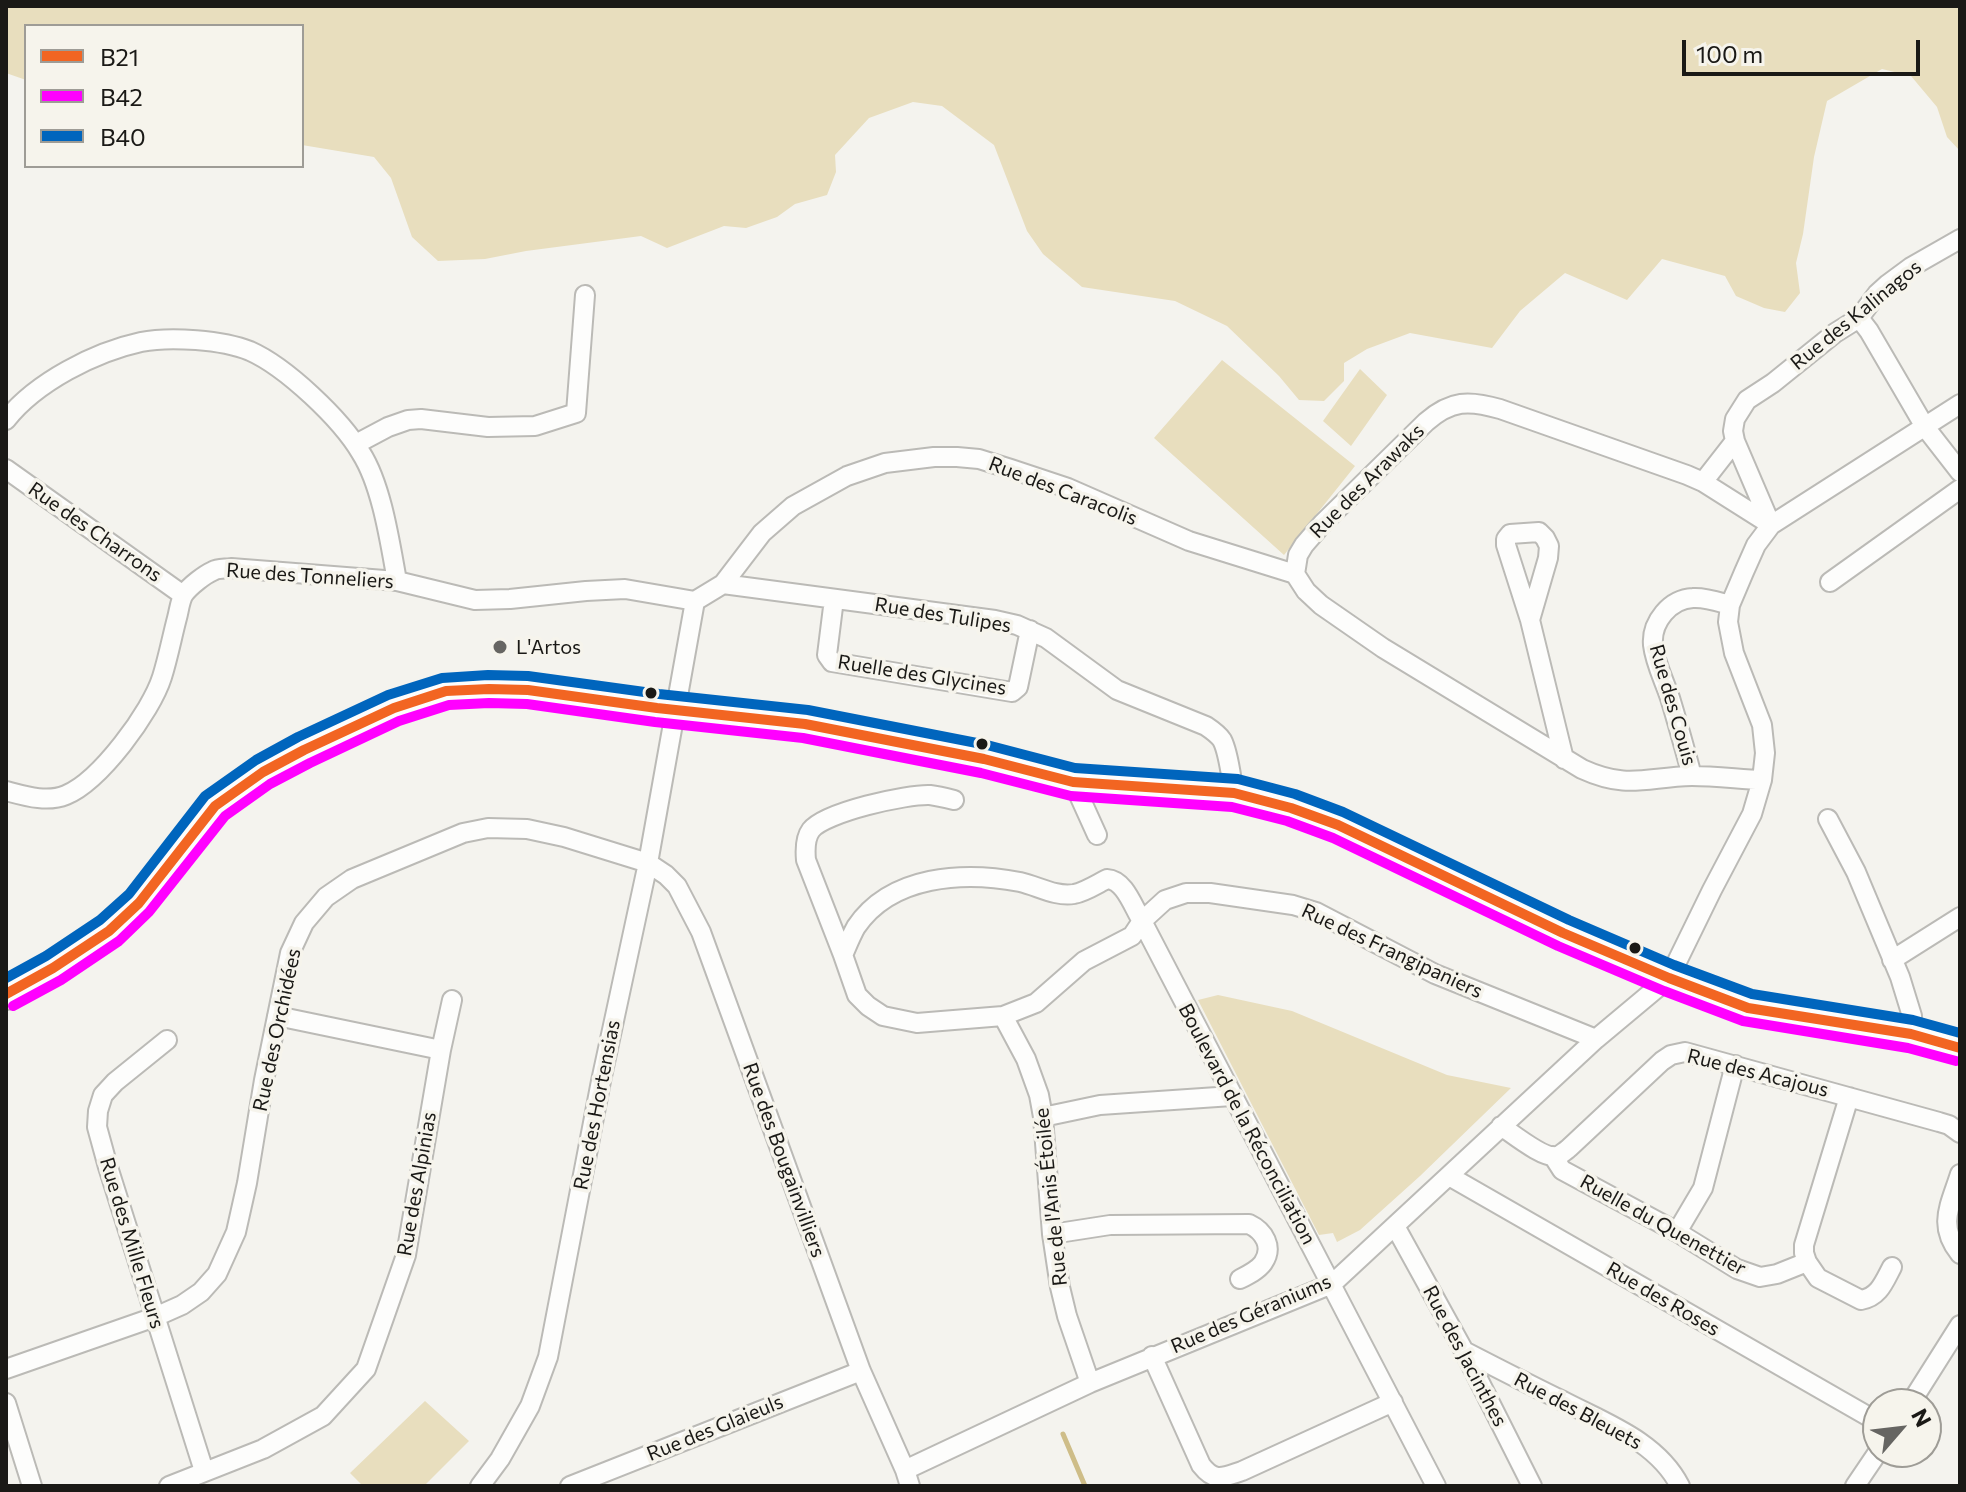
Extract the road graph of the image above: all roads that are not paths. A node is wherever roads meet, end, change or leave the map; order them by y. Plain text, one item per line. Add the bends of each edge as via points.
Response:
1 (1960, 239) edge
2 (585, 295) dead end
3 (1859, 318) junction
4 (1960, 404) edge
5 (6, 420) edge
6 (1925, 427) junction
7 (1735, 441) junction
8 (356, 444) junction
9 (6, 469) edge
10 (1960, 472) edge
11 (1703, 482) junction
12 (1960, 489) edge
13 (1771, 525) junction
14 (1295, 574) junction
15 (397, 581) junction
16 (1830, 582) dead end
17 (723, 584) junction
18 (183, 595) junction
19 (834, 599) junction
20 (695, 601) junction
21 (1730, 605) junction
22 (1530, 620) dead end
23 (1030, 630) junction
24 (675, 710) junction
25 (1564, 759) junction
26 (1692, 776) junction
27 (1762, 780) junction
28 (1073, 782) junction
29 (6, 791) edge
30 (1234, 793) junction
31 (954, 800) dead end
32 (1828, 819) dead end
33 (1097, 835) dead end
34 (648, 863) junction
35 (1960, 917) edge
36 (1142, 921) junction
37 (843, 955) junction
38 (1892, 960) junction
39 (1669, 978) junction
40 (6, 994) edge
41 (452, 1000) dead end
42 (277, 1016) junction
43 (1003, 1016) junction
44 (1911, 1034) junction
45 (1596, 1039) junction
46 (167, 1040) dead end
47 (1960, 1048) edge
48 (441, 1050) junction
49 (1735, 1065) junction
50 (1232, 1096) junction
51 (1849, 1097) junction
52 (1043, 1117) junction
53 (1501, 1126) junction
54 (1960, 1133) edge
55 (1553, 1156) junction
56 (1960, 1174) edge
57 (1449, 1176) junction
58 (1395, 1226) junction
59 (1677, 1232) junction
60 (1052, 1234) junction
61 (1960, 1254) edge
62 (1807, 1262) junction
63 (1892, 1267) dead end
64 (1240, 1279) dead end
65 (1332, 1284) junction
66 (155, 1317) junction
67 (1960, 1325) edge
68 (1464, 1351) junction
69 (1152, 1356) junction
70 (6, 1369) edge
71 (861, 1371) junction
72 (1090, 1383) junction
73 (1920, 1388) edge
74 (1393, 1402) junction
75 (6, 1403) edge
76 (1862, 1413) edge
77 (1867, 1468) edge
78 (204, 1471) junction
79 (907, 1478) edge
80 (1245, 1479) edge
81 (32, 1486) edge
82 (169, 1486) edge
83 (480, 1486) edge
84 (570, 1486) edge
85 (1436, 1486) edge
86 (1532, 1486) edge
87 (1680, 1486) edge
88 (1855, 1486) edge

1 - 3 street, Rue des Kalinagos via 1888,284
2 - 8 street via 576,413 535,426 408,420
3 - 6 street
3 - 7 street, Rue des Kalinagos via 1747,400 1735,419
4 - 6 street
5 - 8 street via 49,382 104,353 145,341 192,340 250,351 278,369
6 - 10 street
6 - 13 street
7 - 11 street
7 - 13 street
8 - 15 street via 371,473
9 - 18 street, Rue des Charrons
11 - 13 street, Rue des Arawaks
11 - 14 street, Rue des Arawaks via 1481,403 1455,404 1426,422 1323,523 1298,555
12 - 16 street
13 - 21 street via 1756,545
14 - 17 street, Rue des Caracolis via 1189,541 1011,469 979,459 934,457 885,463 847,476 793,506 762,533
14 - 25 street via 1321,605 1383,648
15 - 18 street, Rue des Tonneliers via 231,568 215,570
15 - 20 street, Rue des Tonneliers via 475,600 625,589
17 - 19 street, Rue des Tulipes
17 - 20 street, Rue des Caracolis
18 - 29 street via 161,680 119,748 64,796 47,799
19 - 23 street, Rue des Tulipes via 995,620
19 - 23 street, Ruelle des Glycines via 827,655 832,662 1012,692 1018,687
20 - 24 street
21 - 26 street, Rue des Couis via 1682,600 1659,618 1653,633
21 - 27 street via 1734,653 1764,735
22 - 25 street
23 - 30 street, Rue des Tulipes via 1117,690 1216,733 1225,748
24 - 28 main road via 805,724
24 - 34 street, Rue des Hortensias
24 - 40 main road via 489,689 446,691 394,708 263,772 215,806 139,903 109,931
25 - 26 street via 1608,780
26 - 27 street
27 - 39 street via 1752,814
28 - 30 main road
28 - 33 street
30 - 39 main road via 1338,825
31 - 37 street, Rue des Frangipaniers via 918,796 846,811 810,831 806,860
32 - 38 street
34 - 42 street, Rue des Orchidées via 527,829 488,828 450,838 352,879 326,897 304,923 290,953
34 - 71 street, Rue des Bougainvilliers via 677,886 701,932
34 - 83 street, Rue des Hortensias via 548,1357 530,1406
35 - 38 street
36 - 37 street, Boulevard de la Réconciliation via 1112,878 1063,895 1009,880 938,878 879,904 856,928
36 - 43 street, Rue des Frangipaniers via 1132,936 1084,961 1036,1003
36 - 45 street, Rue des Frangipaniers via 1165,900 1186,893 1293,905 1435,974
36 - 50 street, Boulevard de la Réconciliation
37 - 43 street, Rue des Frangipaniers via 857,995 883,1016 917,1023
38 - 44 street via 1912,1016
39 - 44 main road via 1748,1008
39 - 45 street, Rue des Géraniums
41 - 48 street, Rue des Alpinias
42 - 48 street
42 - 66 street, Rue des Orchidées via 236,1232 217,1274 201,1292
43 - 52 street, Rue de l'Anis Étoilée via 1026,1059
44 - 47 main road
45 - 53 street, Rue des Géraniums
46 - 66 street, Rue des Mille Fleurs via 103,1095 97,1127
48 - 78 street, Rue des Alpinias via 406,1255 366,1369 323,1416 263,1449
49 - 51 street, Rue des Acajous
49 - 55 street, Rue des Acajous via 1693,1053 1666,1057 1569,1148
49 - 59 street via 1703,1188
50 - 52 street via 1113,1104
50 - 65 street, Boulevard de la Réconciliation
51 - 54 street, Rue des Acajous via 1949,1125
51 - 62 street via 1804,1245
52 - 60 street, Rue de l'Anis Étoilée
53 - 55 street
53 - 57 street, Rue des Géraniums
55 - 59 street, Ruelle du Quenettier via 1562,1170
56 - 61 street via 1946,1221
57 - 58 street, Rue des Géraniums
57 - 76 street, Rue des Roses
58 - 65 street, Rue des Géraniums
58 - 68 street, Rue des Jacinthes
59 - 62 street, Ruelle du Quenettier via 1760,1277
60 - 64 street via 1110,1225 1249,1224 1259,1229 1268,1249 1264,1263
60 - 72 street, Rue de l'Anis Étoilée via 1067,1316
62 - 63 street via 1818,1278 1861,1300 1876,1293
65 - 69 street, Rue des Géraniums
65 - 74 street, Boulevard de la Réconciliation
66 - 70 street, Rue des Orchidées
66 - 78 street, Rue des Mille Fleurs
67 - 73 street
68 - 86 street, Rue des Jacinthes
68 - 87 street, Rue des Bleuets via 1629,1436 1667,1465
69 - 72 street, Rue des Géraniums
69 - 80 street via 1205,1471 1218,1478
71 - 79 street, Rue des Bougainvilliers
71 - 84 street, Rue des Glaieuls
72 - 79 street, Rue des Géraniums
74 - 80 street
74 - 85 street, Boulevard de la Réconciliation
75 - 81 street
77 - 88 street
78 - 82 street, Rue des Alpinias

